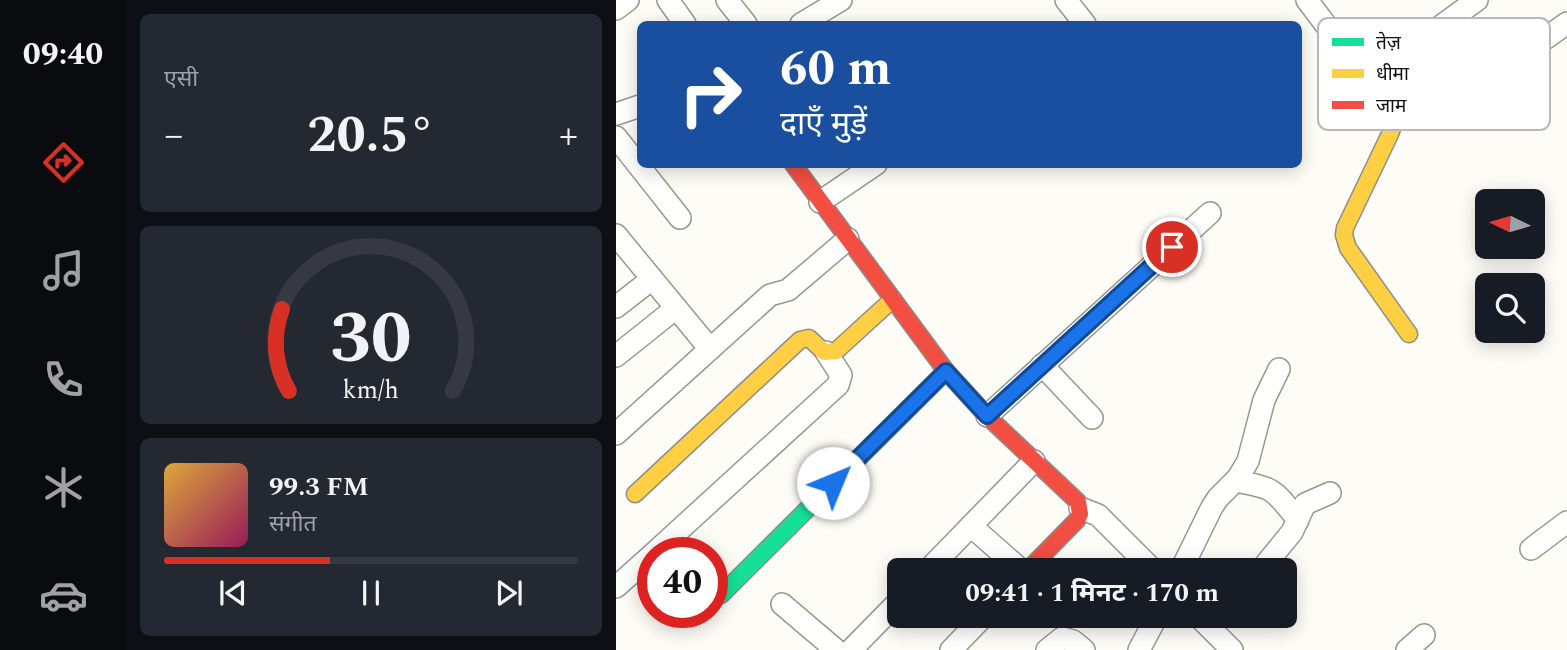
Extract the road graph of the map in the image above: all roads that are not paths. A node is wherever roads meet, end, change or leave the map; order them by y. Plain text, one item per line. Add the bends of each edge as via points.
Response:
1 (628, 0) edge
2 (668, 0) edge
3 (727, 0) edge
4 (841, 0) edge
5 (1066, 0) edge
6 (1307, 0) edge
7 (1477, 0) edge
8 (616, 9) edge
9 (1321, 18) edge
10 (1452, 18) edge
11 (683, 21) edge
12 (744, 21) edge
13 (807, 21) edge
14 (1083, 21) edge
15 (1567, 23) edge
16 (1550, 35) edge
17 (637, 107) edge
18 (616, 114) edge
19 (1392, 130) edge
20 (616, 137) edge
21 (637, 164) edge
22 (640, 168) edge
23 (796, 168) edge
24 (870, 168) edge
25 (820, 202) junction
26 (1210, 213) dead end
27 (680, 218) dead end
28 (616, 235) edge
29 (848, 239) junction
30 (652, 279) junction
31 (893, 299) junction
32 (616, 307) edge
33 (676, 308) junction
34 (1409, 334) dead end
35 (710, 349) junction
36 (826, 352) junction
37 (616, 356) edge
38 (1042, 365) junction
39 (1279, 369) dead end
40 (946, 371) junction
41 (987, 416) junction
42 (1093, 418) dead end
43 (616, 434) edge
44 (1034, 461) junction
45 (1235, 481) junction
46 (1330, 493) dead end
47 (635, 494) dead end
48 (1080, 508) junction
49 (1298, 520) junction
50 (1567, 522) edge
51 (971, 526) junction
52 (672, 537) edge
53 (1531, 550) dead end
54 (940, 558) edge
55 (1007, 558) edge
56 (1040, 558) edge
57 (1141, 558) edge
58 (1187, 558) edge
59 (1271, 558) edge
60 (637, 568) edge
61 (616, 587) edge
62 (728, 588) edge
63 (782, 604) dead end
64 (887, 613) edge
65 (972, 628) edge
66 (1151, 628) edge
67 (1210, 628) edge
68 (1424, 635) dead end
69 (836, 650) edge
70 (851, 650) edge
71 (951, 650) edge
72 (1047, 650) edge
73 (1084, 650) edge
74 (1139, 650) edge
75 (1232, 650) edge
76 (1407, 650) edge

1 - 8 street
2 - 11 street
3 - 12 street
4 - 13 street
5 - 14 street
6 - 9 street
7 - 10 street
15 - 16 street
17 - 18 street
19 - 34 street via 1344,235 1348,248
20 - 21 street
22 - 27 street
23 - 25 street
24 - 25 street
25 - 29 street
26 - 38 street
28 - 30 street
29 - 31 street
29 - 35 street via 788,289 769,295
30 - 32 street
30 - 33 street
31 - 36 street via 836,351
31 - 40 street
33 - 35 street
33 - 37 street
35 - 43 street
36 - 47 street via 809,338 800,340
36 - 52 street via 841,375 838,385
38 - 41 street
38 - 42 street
39 - 45 street via 1264,400 1248,461
40 - 41 street
40 - 62 street
41 - 44 street
44 - 48 street
44 - 51 street
45 - 49 street via 1275,492
45 - 58 street via 1212,507
46 - 49 street via 1305,504
48 - 56 street via 1077,520
48 - 57 street via 1098,515
49 - 59 street
50 - 53 street
51 - 54 street
51 - 55 street
60 - 61 street
63 - 69 street
64 - 70 street
65 - 71 street
66 - 74 street
67 - 75 street
68 - 76 street
72 - 73 street via 1062,638

